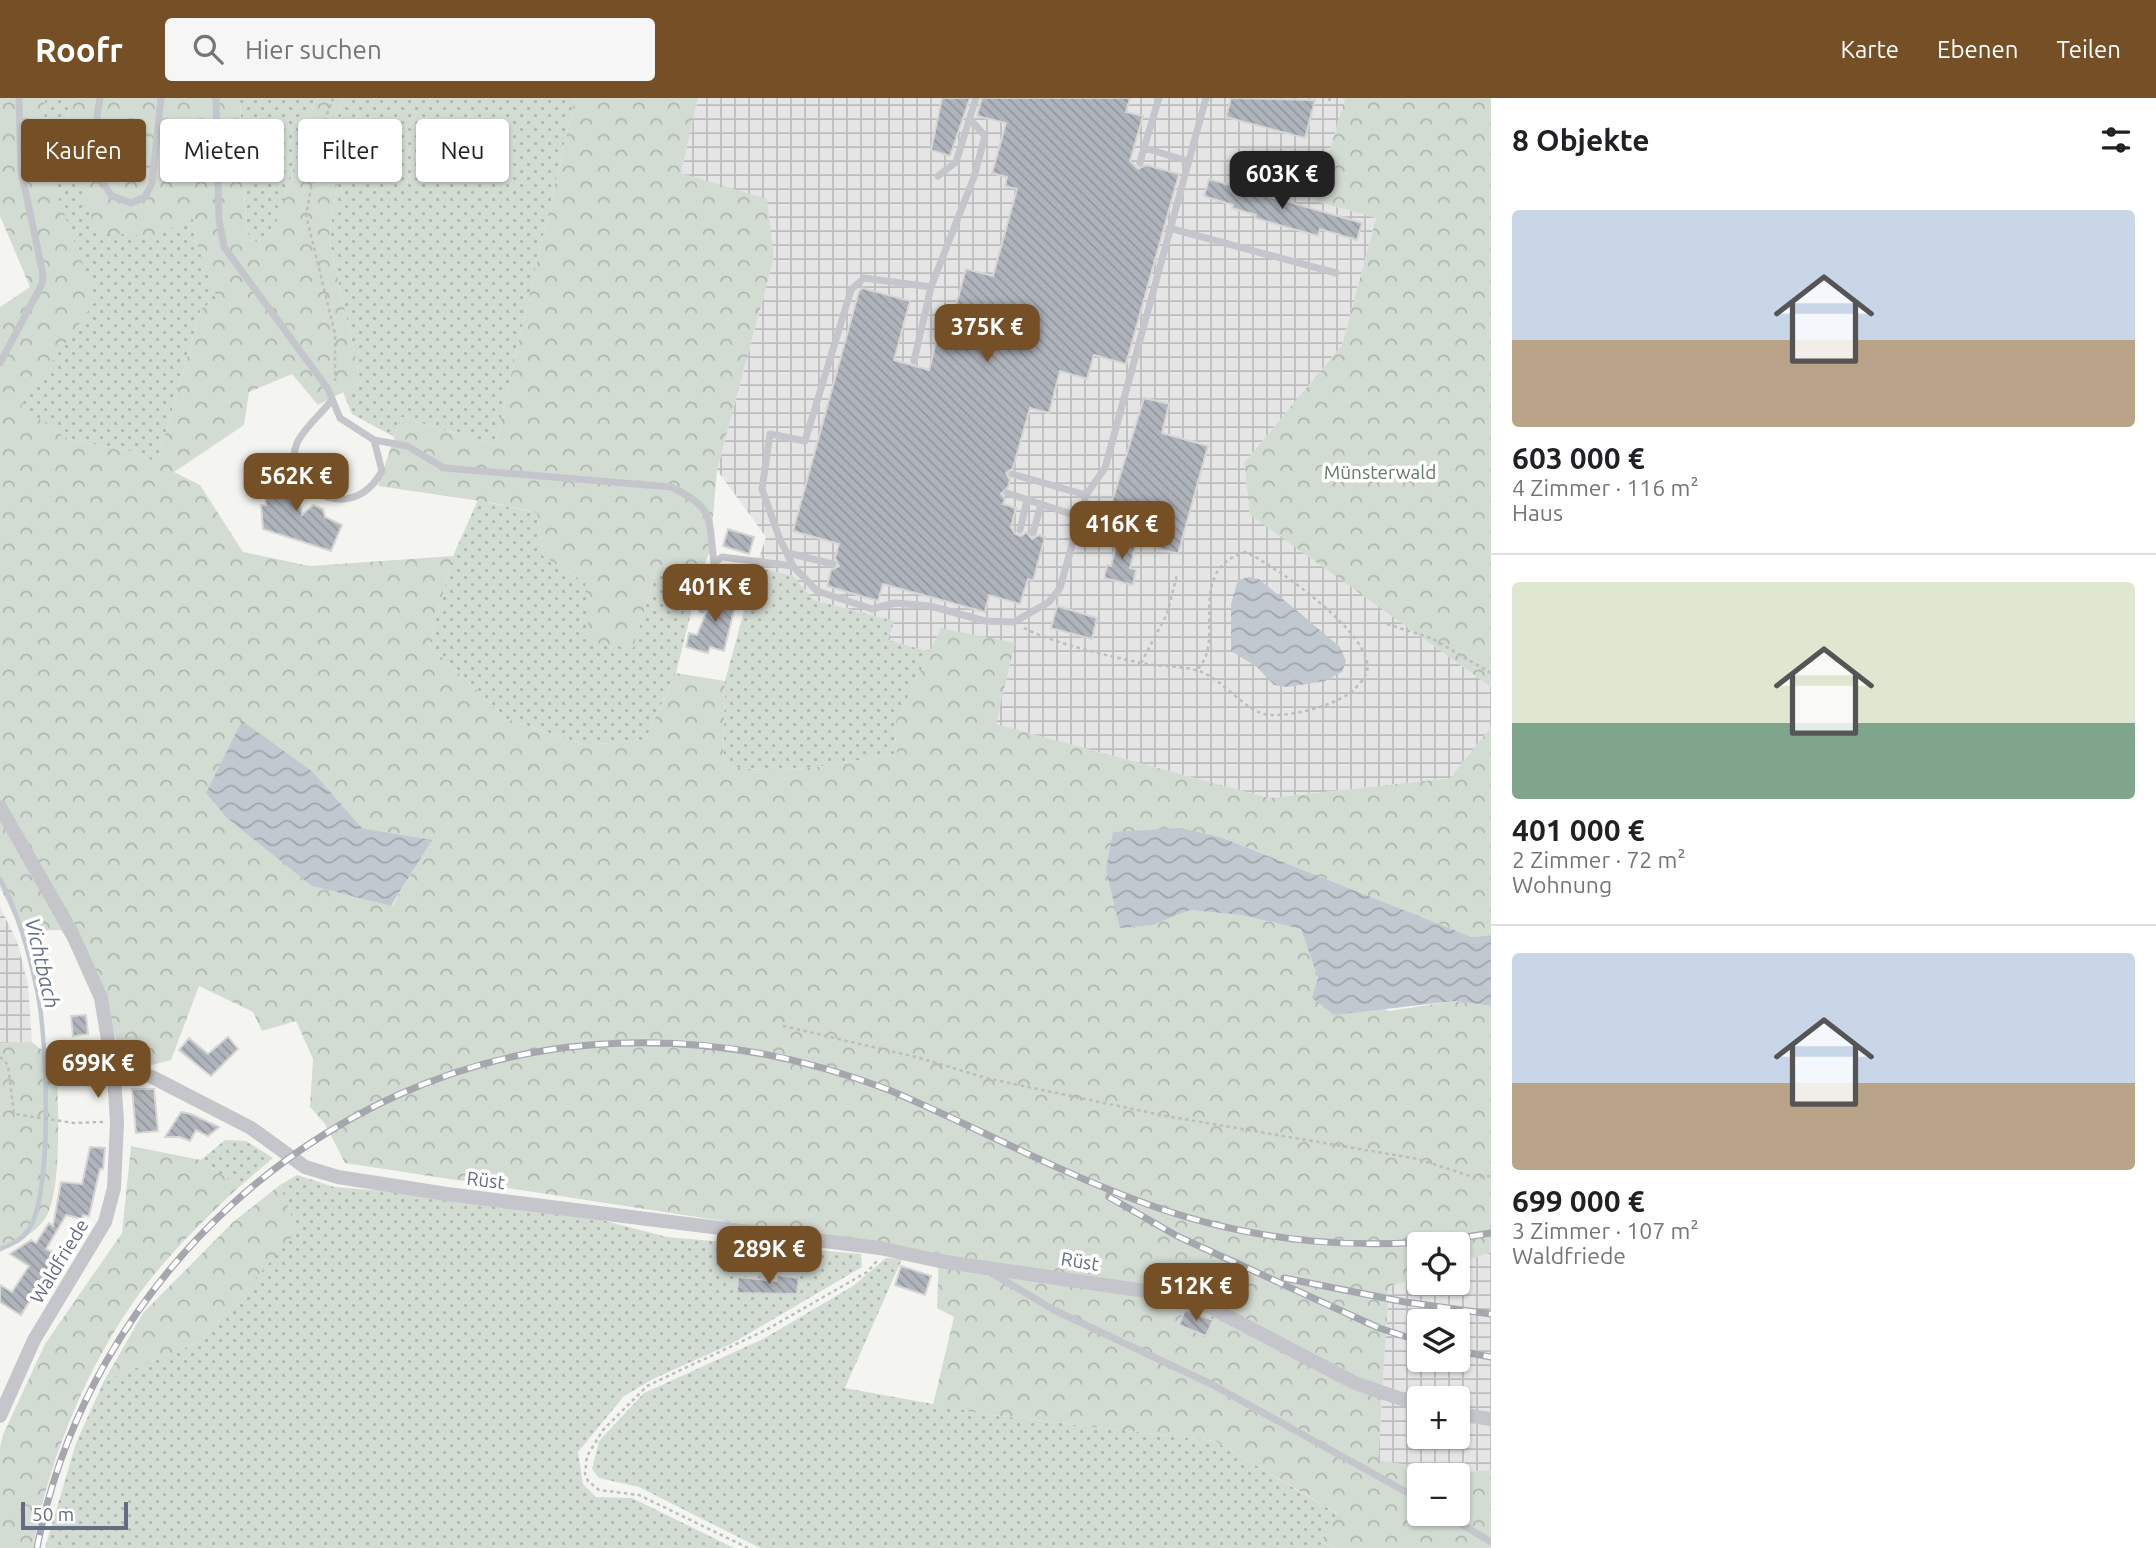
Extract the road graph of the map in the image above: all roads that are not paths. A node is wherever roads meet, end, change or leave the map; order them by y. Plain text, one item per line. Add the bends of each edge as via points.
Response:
1 (19, 98) edge
2 (100, 98) edge
3 (161, 98) edge
4 (216, 98) edge
5 (976, 98) edge
6 (1159, 98) edge
7 (1206, 98) edge
8 (970, 119) junction
9 (1144, 148) junction
10 (1188, 161) junction
11 (1139, 163) dead end
12 (938, 176) dead end
13 (1169, 228) junction
14 (1336, 273) dead end
15 (931, 287) junction
16 (914, 361) dead end
17 (0, 363) edge
18 (331, 401) junction
19 (374, 440) junction
20 (1012, 474) dead end
21 (1007, 493) dead end
22 (1086, 495) junction
23 (1027, 500) junction
24 (1041, 505) junction
25 (1080, 517) junction
26 (1020, 530) dead end
27 (1033, 533) dead end
28 (788, 553) junction
29 (714, 563) junction
30 (833, 564) dead end
31 (793, 566) junction
32 (702, 610) dead end
33 (0, 807) edge
34 (114, 1076) junction
35 (976, 1264) junction
36 (1407, 1401) edge
37 (0, 1416) edge
38 (1470, 1416) edge
39 (1491, 1419) edge
40 (1407, 1492) edge
41 (1465, 1526) edge
42 (1491, 1542) edge

1 - 17 lane via 21,170 42,284
2 - 3 lane via 99,173 112,196 131,203 145,197 152,183
4 - 18 lane via 219,220 224,247 328,389
5 - 8 lane
6 - 9 lane
7 - 10 lane
8 - 12 lane via 956,162
8 - 15 lane via 985,136
9 - 10 lane
9 - 11 lane
10 - 13 lane
13 - 14 lane
13 - 22 lane via 1105,468
15 - 16 lane
15 - 28 lane via 864,278 851,290 806,441 770,435 762,489
18 - 19 lane via 340,418
18 - 19 lane via 297,443 297,467 312,489 349,501 375,485 382,471
19 - 29 lane via 407,446 444,468 671,487 702,503
20 - 22 lane
21 - 23 lane
22 - 25 lane
23 - 24 lane
23 - 26 lane
24 - 25 lane
24 - 27 lane
25 - 31 lane via 1060,588 1049,602 1014,622 985,621 930,606 895,603 872,609 817,591
28 - 30 lane
28 - 31 lane
29 - 31 lane via 722,557
29 - 32 lane
33 - 34 street, Waldfriede via 89,965 101,998
34 - 35 street, Rüst via 132,1072 152,1077 251,1128 305,1167 338,1177
34 - 37 street, Waldfriede via 114,1188 105,1222 34,1340
35 - 36 street, Rüst via 1204,1304 1354,1383
35 - 40 lane via 1054,1310 1213,1385
38 - 39 street
41 - 42 lane

